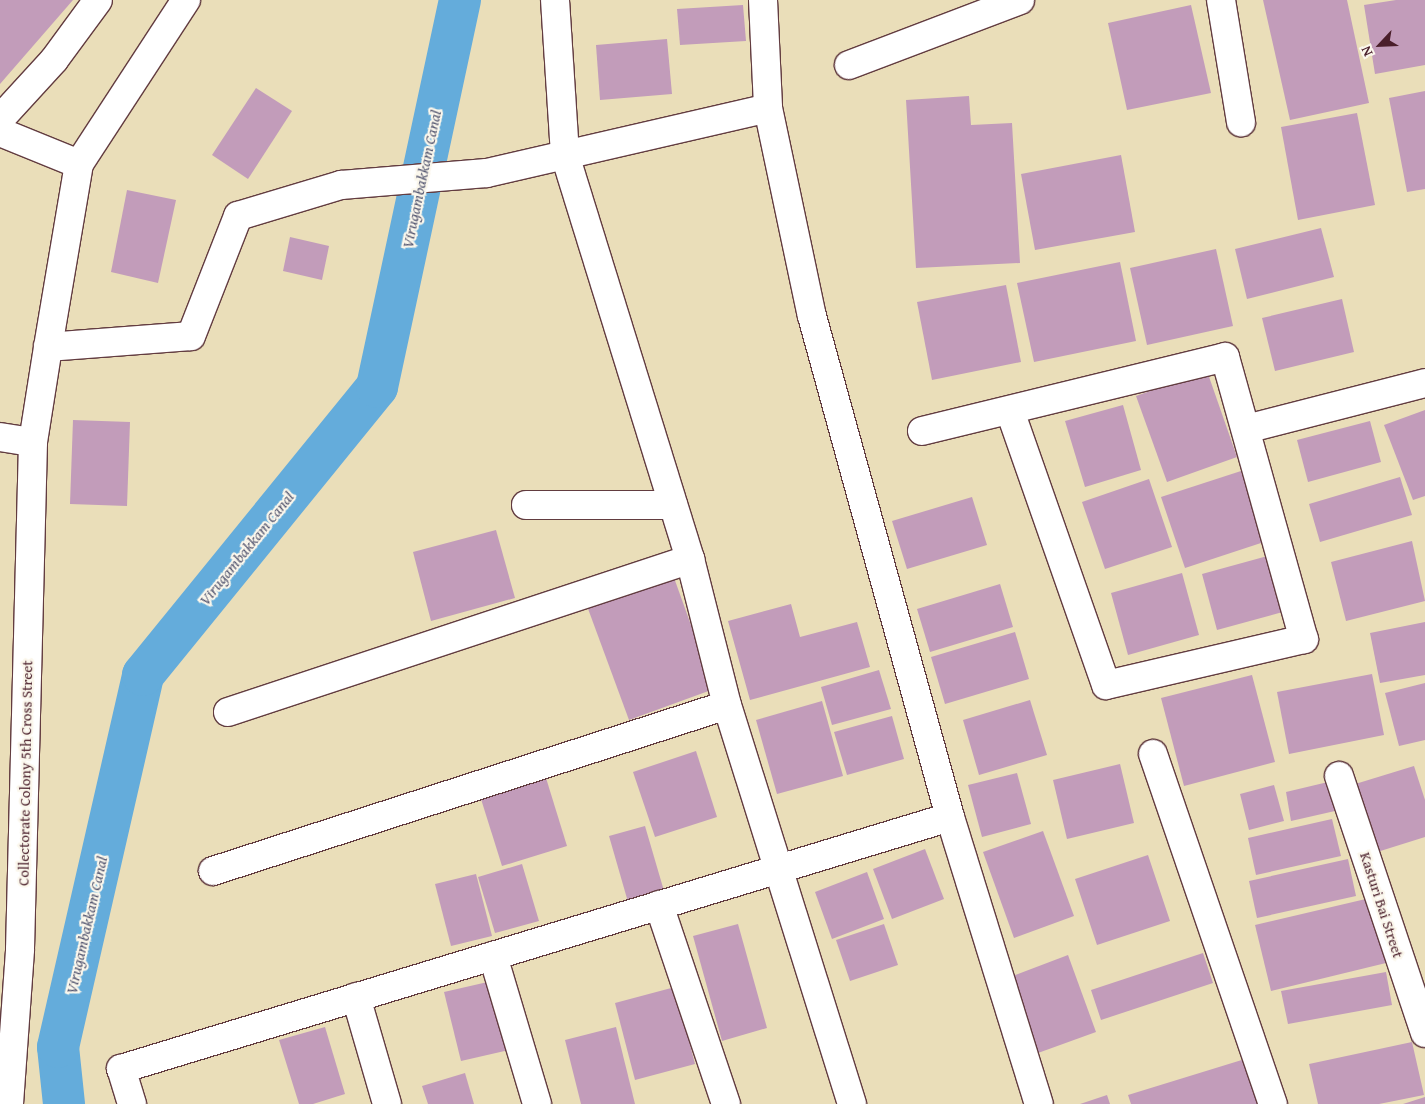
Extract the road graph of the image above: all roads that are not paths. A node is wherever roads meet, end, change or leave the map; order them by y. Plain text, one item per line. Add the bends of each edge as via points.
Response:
1 (98, 0) edge
2 (186, 0) edge
3 (555, 0) edge
4 (763, 0) edge
5 (1020, 0) edge
6 (1221, 0) edge
7 (850, 65) dead end
8 (768, 108) junction
9 (0, 120) edge
10 (1241, 122) dead end
11 (0, 132) edge
12 (565, 155) junction
13 (79, 164) junction
14 (48, 347) junction
15 (1425, 384) edge
16 (1010, 411) junction
17 (1246, 429) junction
18 (922, 431) dead end
19 (0, 437) edge
20 (33, 442) junction
21 (526, 505) dead end
22 (673, 505) junction
23 (690, 559) junction
24 (728, 705) junction
25 (228, 712) dead end
26 (1153, 754) dead end
27 (1339, 776) dead end
28 (950, 817) junction
29 (779, 868) junction
30 (213, 871) dead end
31 (659, 905) junction
32 (493, 956) junction
33 (356, 997) junction
34 (1425, 1034) edge
35 (9, 1104) edge
36 (132, 1104) edge
37 (387, 1104) edge
38 (537, 1104) edge
39 (726, 1104) edge
40 (852, 1104) edge
41 (1039, 1104) edge
42 (1273, 1104) edge

1 - 9 street via 54,60
2 - 13 street
3 - 12 street
4 - 8 street
5 - 7 street
6 - 10 street
8 - 12 street
8 - 28 street via 812,316
11 - 13 street
12 - 14 street via 487,174 341,184 238,216 191,336
12 - 22 street
13 - 14 street, Collectorate Colony 5th Cross Street
14 - 20 street, Collectorate Colony 5th Cross Street
15 - 17 street
16 - 17 street via 1225,357
16 - 17 street via 1106,685 1304,639
16 - 18 street
19 - 20 street
20 - 35 street, Collectorate Colony 5th Cross Street via 20,949
21 - 22 street
22 - 23 street
23 - 24 street
23 - 25 street
24 - 29 street
24 - 30 street
26 - 42 street
27 - 34 street, Kasturi Bai Street
28 - 29 street
28 - 41 street
29 - 31 street
29 - 40 street
31 - 32 street
31 - 39 street
32 - 33 street
32 - 38 street
33 - 36 street via 121,1069
33 - 37 street

